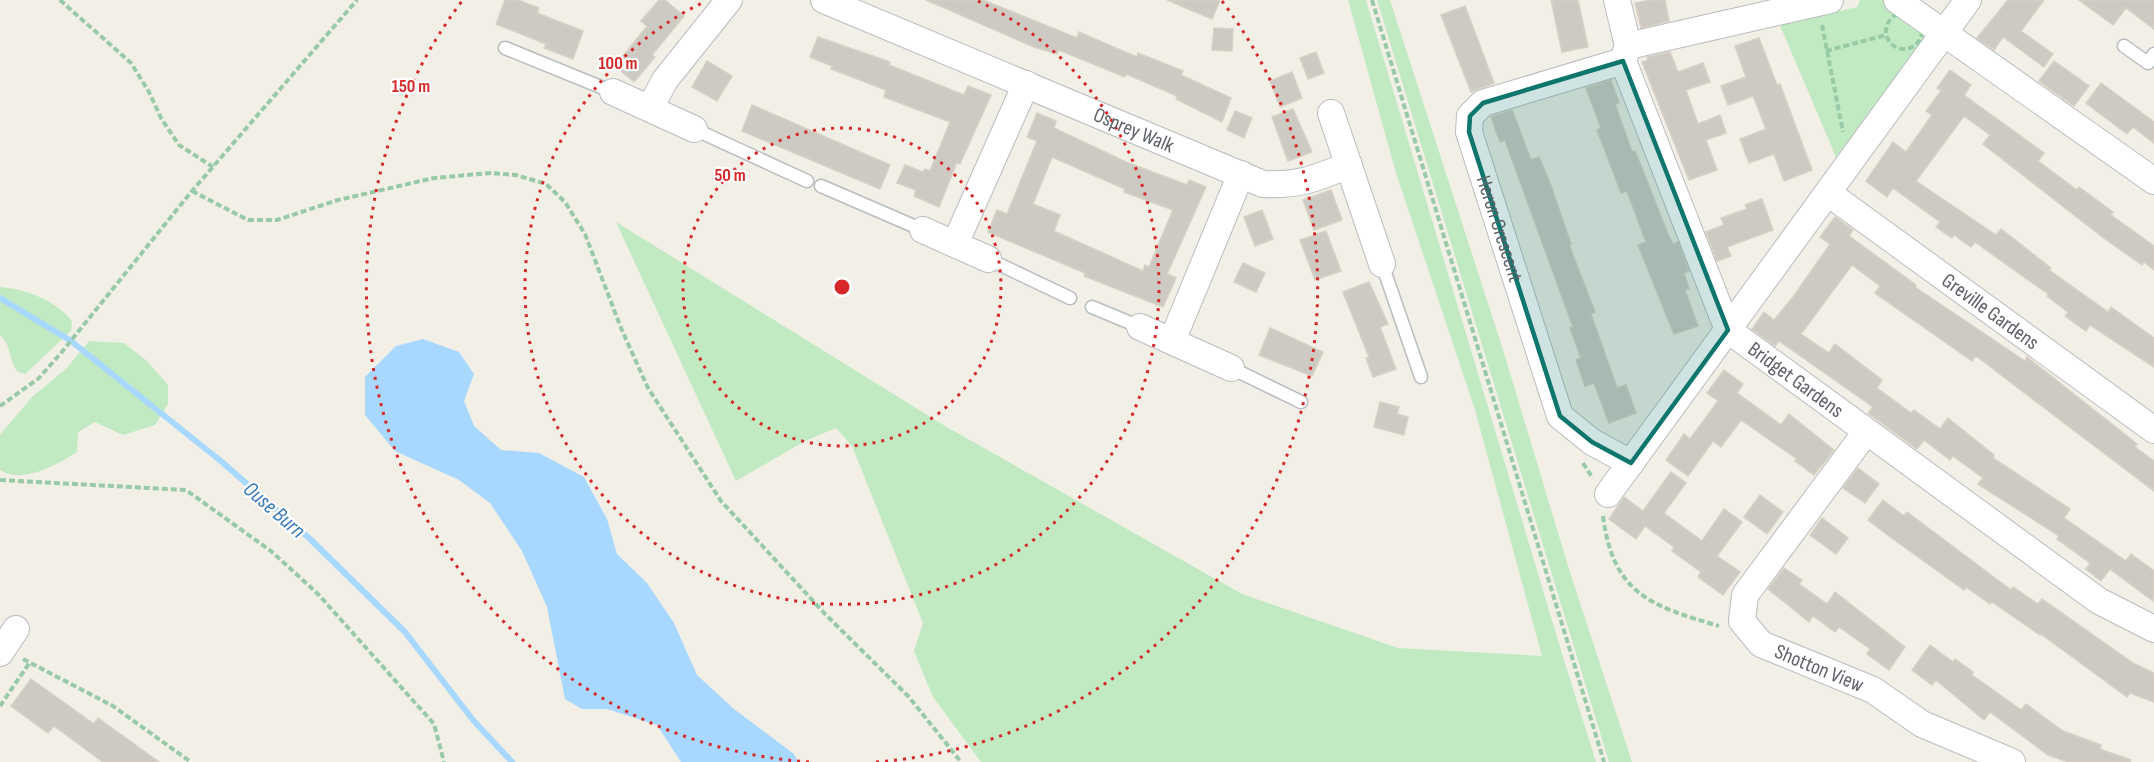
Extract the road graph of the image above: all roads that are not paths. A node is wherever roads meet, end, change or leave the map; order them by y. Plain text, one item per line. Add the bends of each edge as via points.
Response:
1 (729, 0) edge
2 (824, 0) edge
3 (1617, 0) edge
4 (1897, 0) edge
5 (1968, 0) edge
6 (1825, 8) edge
7 (1944, 33) junction
8 (2124, 46) dead end
9 (505, 48) dead end
10 (1626, 54) junction
11 (2154, 54) edge
12 (1026, 84) junction
13 (613, 92) joint
14 (650, 108) junction
15 (1331, 113) dead end
16 (694, 129) joint
17 (1349, 165) junction
18 (1241, 174) junction
19 (807, 181) dead end
20 (2154, 182) edge
21 (821, 186) dead end
22 (1828, 193) junction
23 (923, 230) joint
24 (955, 244) junction
25 (988, 259) joint
26 (1382, 264) joint
27 (1070, 298) dead end
28 (1092, 307) dead end
29 (1140, 327) joint
30 (1728, 330) junction
31 (1172, 341) junction
32 (1231, 368) joint
33 (1421, 376) dead end
34 (1301, 402) dead end
35 (2154, 430) edge
36 (1866, 432) junction
37 (1631, 463) junction
38 (1608, 494) road end
39 (2154, 628) edge
40 (16, 630) dead end
41 (0, 652) edge
42 (2012, 762) edge

1 - 14 street via 665,80
2 - 12 street, Osprey Walk
3 - 10 street, Bridget Gardens
4 - 7 street
5 - 7 street
6 - 10 street, Heron Crescent
7 - 20 street
7 - 22 street
8 - 11 lane via 2148,63
9 - 13 lane
10 - 30 street, Bridget Gardens
10 - 37 street, Heron Crescent via 1483,103 1470,116 1469,132 1560,416 1592,442
12 - 18 street, Osprey Walk
12 - 24 street
13 - 14 street
14 - 16 street
15 - 17 street
16 - 19 lane
17 - 18 street, Osprey Walk via 1311,181 1289,185 1263,184
17 - 26 street
18 - 31 street
21 - 23 lane
22 - 30 street
22 - 35 street, Greville Gardens
23 - 24 street
24 - 25 street
25 - 27 lane
26 - 33 lane
28 - 29 lane
29 - 31 street
30 - 36 street, Bridget Gardens
30 - 37 street
31 - 32 street
32 - 34 lane
36 - 39 street, Bridget Gardens via 2099,601
36 - 42 street, Shotton View via 1745,595 1742,621 1761,644 1873,690 1922,724
37 - 38 street
40 - 41 street

